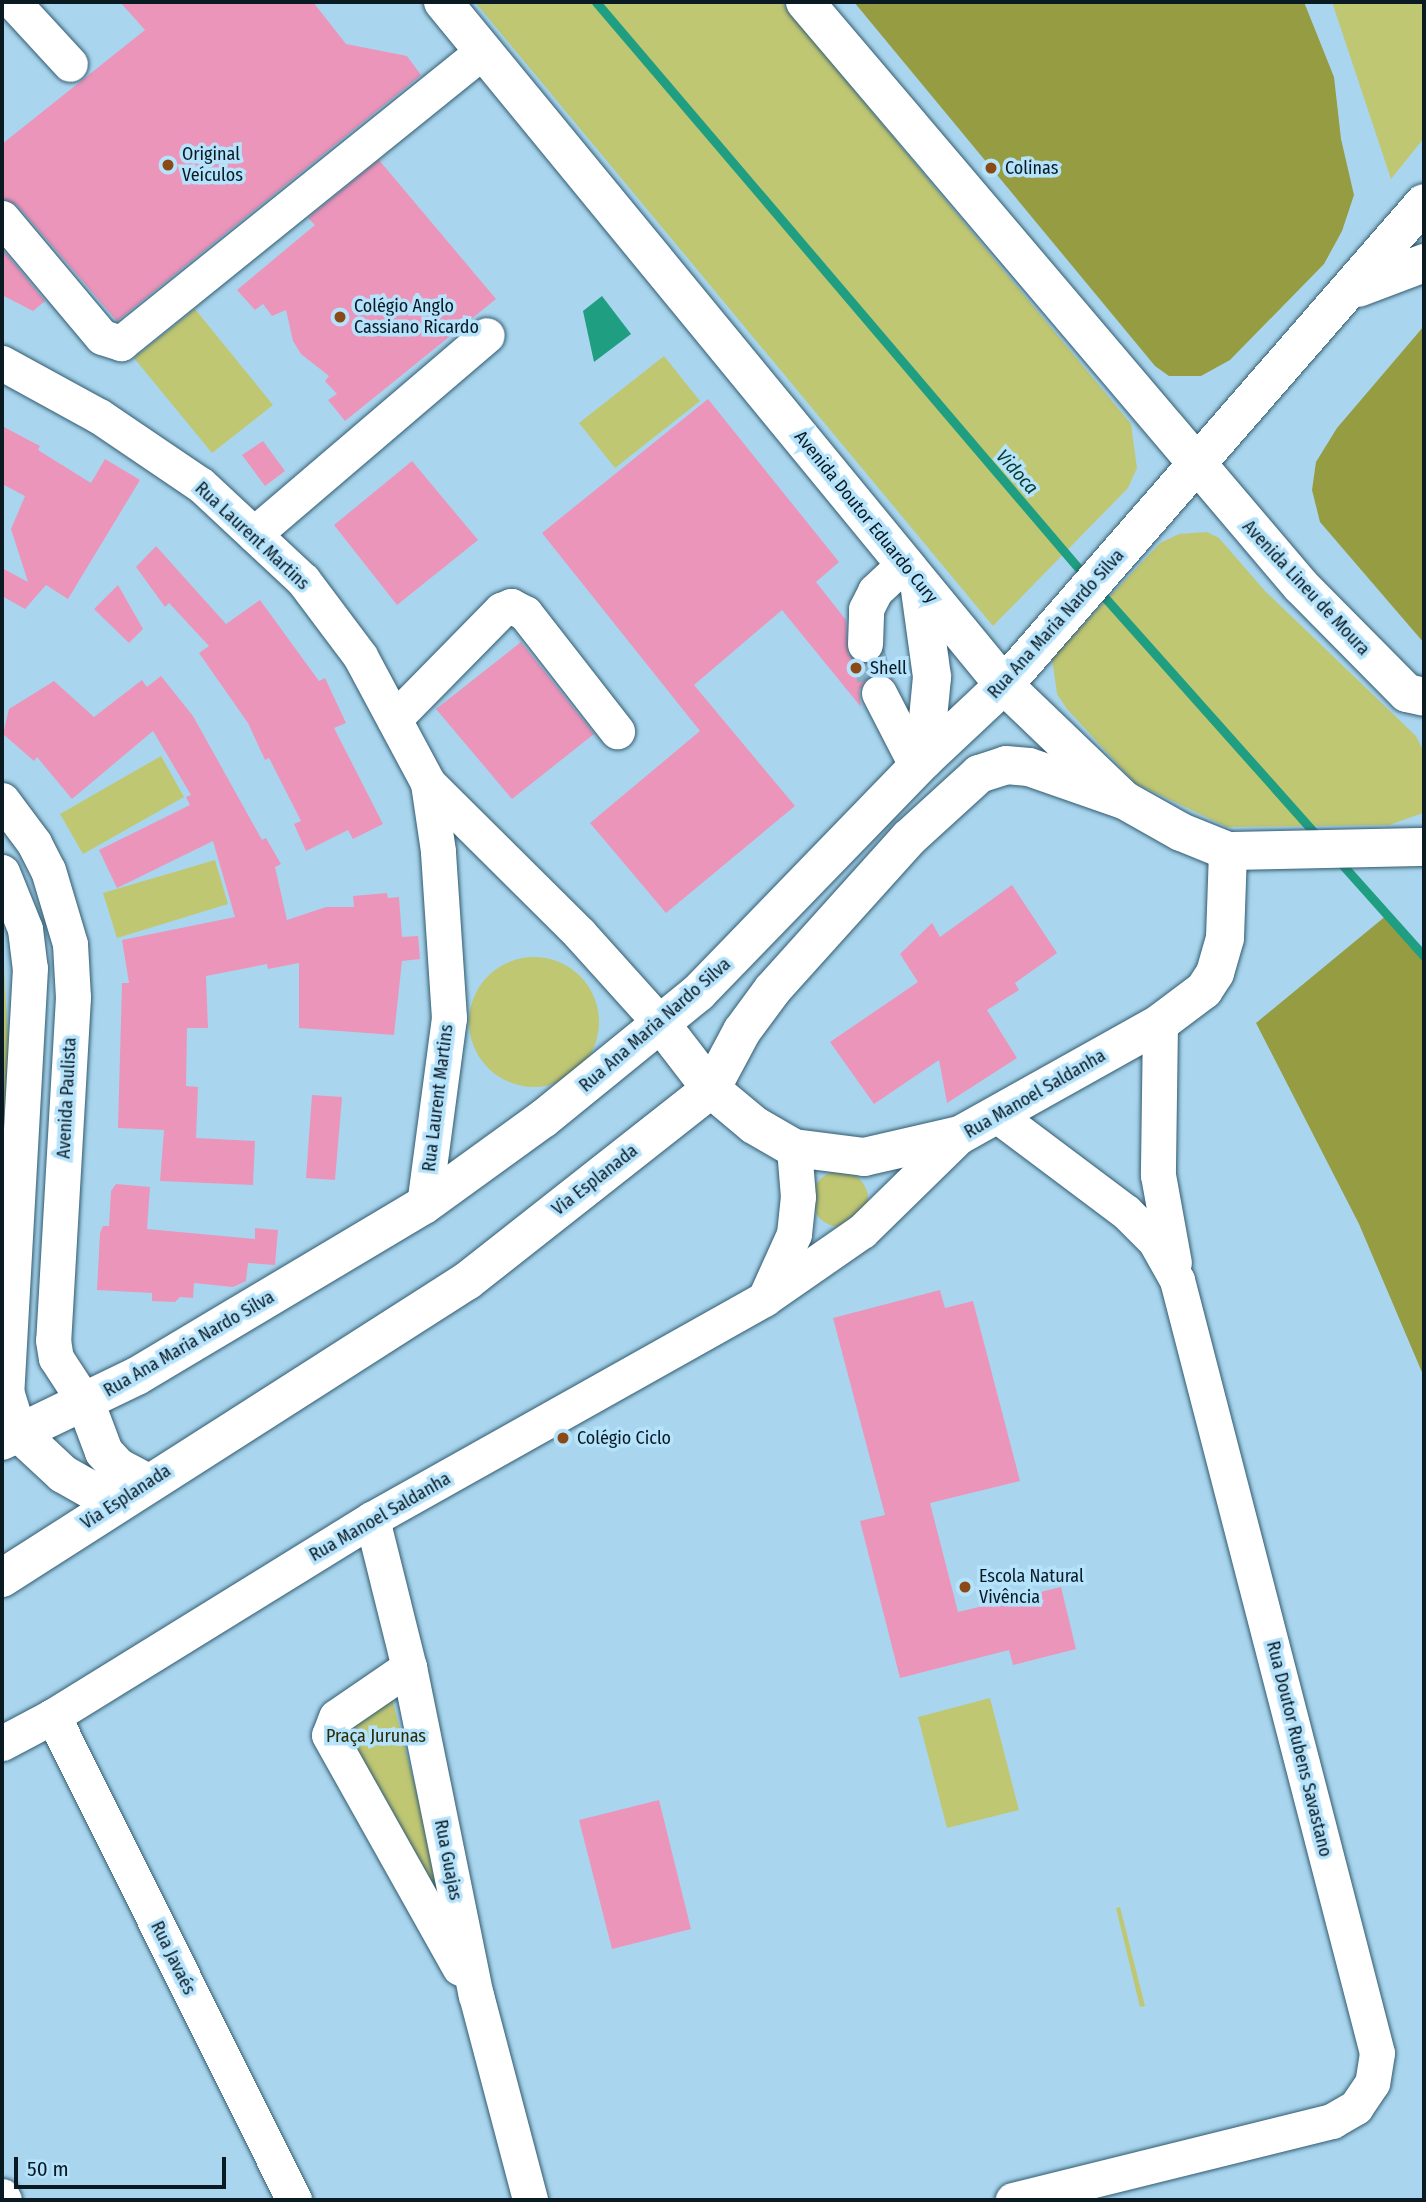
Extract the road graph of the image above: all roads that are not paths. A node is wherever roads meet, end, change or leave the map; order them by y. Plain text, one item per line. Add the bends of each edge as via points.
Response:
1 (13, 2) edge
2 (443, 2) edge
3 (805, 2) edge
4 (484, 50) junction
5 (70, 64) dead end
6 (1424, 203) edge
7 (2, 218) edge
8 (1424, 262) edge
9 (1348, 292) junction
10 (487, 335) dead end
11 (2, 363) edge
12 (1197, 468) junction
13 (254, 534) junction
14 (912, 572) junction
15 (865, 644) tunnel mouth
16 (1004, 685) junction
17 (879, 693) tunnel mouth
18 (1419, 703) edge
19 (394, 719) junction
20 (617, 731) dead end
21 (920, 764) junction
22 (428, 783) junction
23 (2, 800) edge
24 (1124, 800) junction
25 (1415, 846) edge
26 (1238, 852) junction
27 (2, 872) edge
28 (1160, 1023) junction
29 (661, 1024) junction
30 (711, 1089) junction
31 (998, 1116) junction
32 (960, 1135) junction
33 (794, 1148) junction
34 (424, 1205) junction
35 (1177, 1280) junction
36 (764, 1299) junction
37 (86, 1404) junction
38 (11, 1437) edge
39 (148, 1483) junction
40 (116, 1504) junction
41 (372, 1520) junction
42 (2, 1577) edge
43 (409, 1667) junction
44 (53, 1716) junction
45 (2, 1743) edge
46 (476, 1995) junction
47 (294, 2200) edge
48 (530, 2200) edge
49 (1013, 2200) edge

1 - 5 street
2 - 4 main road, Avenida Doutor Eduardo Cury
3 - 12 main road
4 - 7 street via 121,343 102,337
4 - 14 main road, Avenida Doutor Eduardo Cury
6 - 9 main road, Rua Ana Maria Nardo Silva
8 - 9 main road
9 - 12 main road, Rua Ana Maria Nardo Silva
10 - 13 street
11 - 13 street, Rua Laurent Martins via 99,416 201,485
12 - 16 main road, Rua Ana Maria Nardo Silva
12 - 18 main road, Avenida Lineu de Moura via 1301,586
13 - 19 street, Rua Laurent Martins via 311,590 360,656
14 - 15 street via 875,591 866,609
14 - 16 main road, Avenida Doutor Eduardo Cury
14 - 21 main road via 932,677
16 - 21 main road, Rua Ana Maria Nardo Silva
16 - 24 main road, Avenida Doutor Eduardo Cury
17 - 21 street
19 - 20 street via 510,606 525,613
19 - 22 street, Rua Laurent Martins
21 - 29 main road, Rua Ana Maria Nardo Silva via 715,978
22 - 29 street, Rua Laurent Martins via 571,925
22 - 34 street, Rua Laurent Martins via 438,851 449,1017
23 - 37 street, Avenida Paulista via 48,870 70,944 73,997 53,1340 56,1358
24 - 26 main road, Avenida Doutor Eduardo Cury via 1181,832
24 - 30 main road, Via Esplanada via 1029,767 1006,765 979,774 909,838 773,989 742,1031
25 - 26 main road, Avenida Doutor Eduardo Cury
26 - 28 main road, Rua Manoel Saldanha via 1215,973 1191,1003
27 - 38 street via 25,929 30,968 6,1391
28 - 31 main road, Rua Manoel Saldanha
28 - 35 street via 1158,1175
29 - 30 main road
29 - 34 main road, Rua Ana Maria Nardo Silva via 543,1119
30 - 33 main road via 754,1125
30 - 39 main road, Via Esplanada via 467,1281
31 - 32 main road, Rua Manoel Saldanha
31 - 35 street, Rua Doutor Rubens Savastano via 1126,1212 1155,1241
32 - 33 main road via 864,1157 836,1157
32 - 36 street, Rua Manoel Saldanha via 862,1231
33 - 36 street via 798,1197 794,1234
34 - 37 main road, Rua Ana Maria Nardo Silva
35 - 49 street, Rua Doutor Rubens Savastano via 1377,2053 1372,2083 1356,2107 1332,2121
36 - 41 street, Rua Manoel Saldanha
37 - 38 main road, Rua Ana Maria Nardo Silva
37 - 39 main road via 104,1452 118,1468
38 - 40 main road
39 - 40 main road, Via Esplanada
40 - 42 main road, Via Esplanada
41 - 43 street, Rua Guajas
41 - 44 street, Rua Manoel Saldanha
43 - 46 street, Rua Guajas
43 - 46 street via 336,1717 329,1735
44 - 45 street, Rua Manoel Saldanha
44 - 47 street, Rua Javaés
46 - 48 street, Rua Guajas

